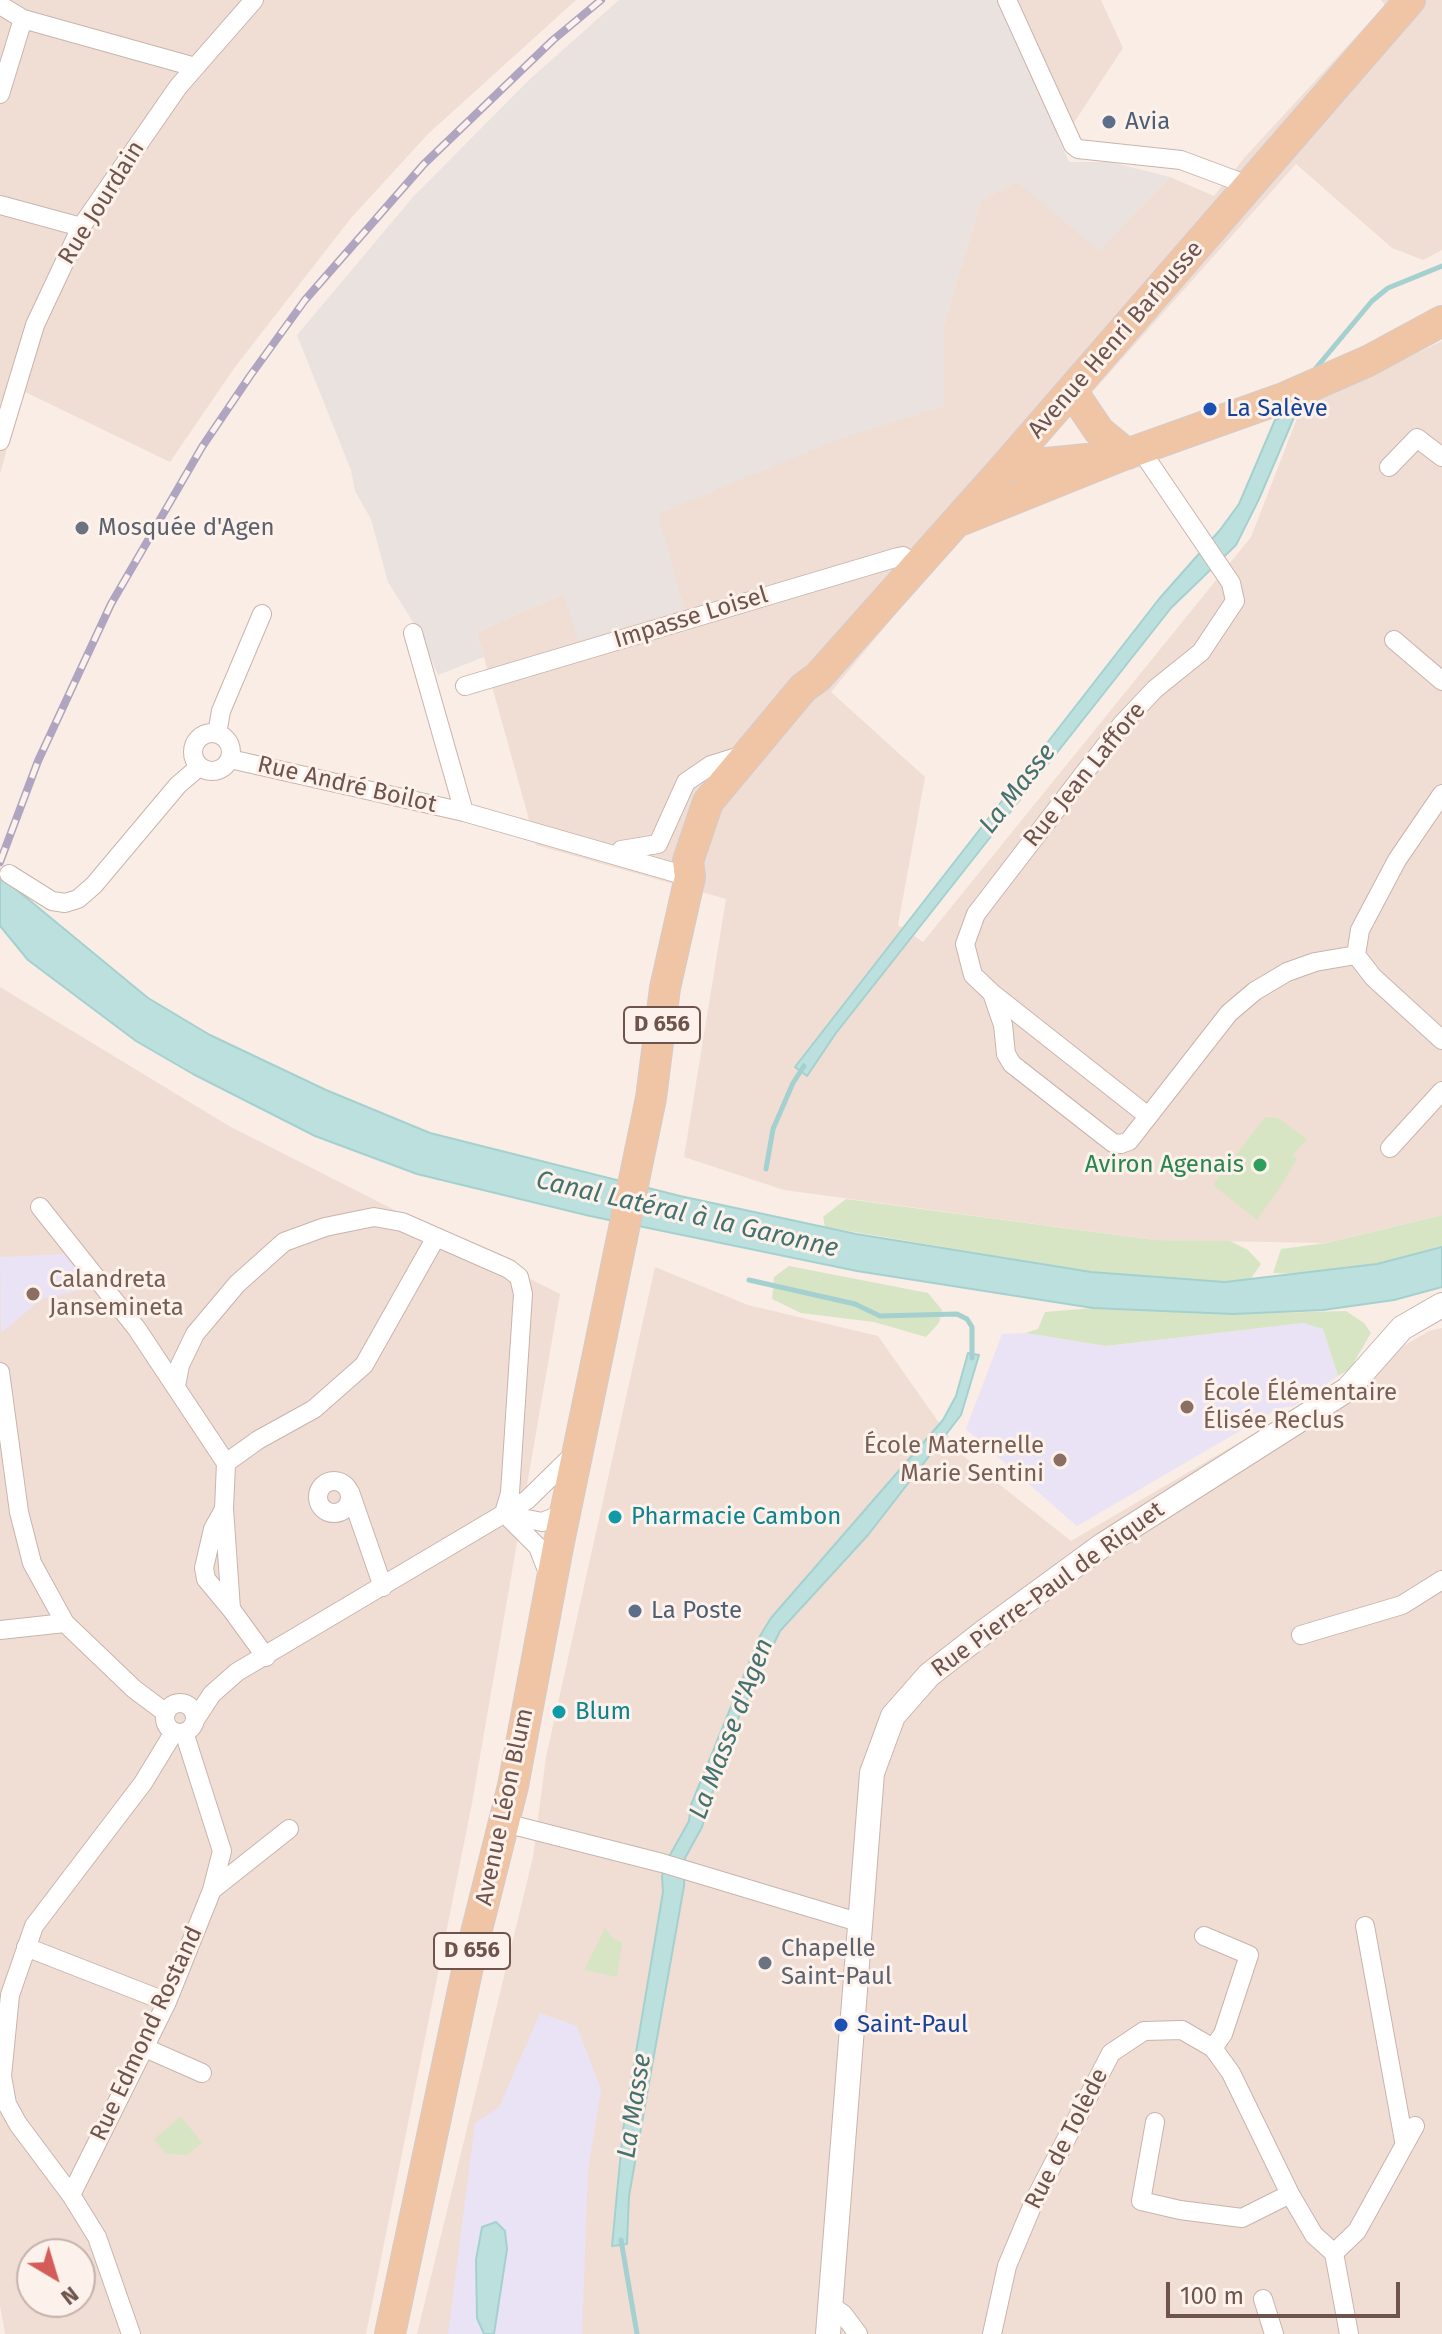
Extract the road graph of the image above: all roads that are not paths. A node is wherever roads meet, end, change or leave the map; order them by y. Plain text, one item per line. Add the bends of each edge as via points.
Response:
1 (254, 0) edge
2 (1007, 0) edge
3 (1410, 0) edge
4 (0, 5) edge
5 (23, 19) junction
6 (195, 67) junction
7 (0, 94) edge
8 (1248, 185) junction
9 (0, 205) edge
10 (81, 227) junction
11 (1442, 321) edge
12 (1072, 391) junction
13 (0, 441) edge
14 (1129, 453) junction
15 (1442, 457) edge
16 (1389, 467) dead end
17 (1001, 472) junction
18 (1033, 492) junction
19 (953, 524) junction
20 (915, 566) junction
21 (262, 614) dead end
22 (413, 633) dead end
23 (1394, 640) dead end
24 (818, 677) junction
25 (1442, 681) edge
26 (465, 686) dead end
27 (217, 734) junction
28 (749, 752) junction
29 (230, 759) junction
30 (199, 767) junction
31 (734, 792) junction
32 (1442, 794) edge
33 (464, 812) junction
34 (607, 851) junction
35 (9, 874) dead end
36 (690, 877) junction
37 (1356, 955) junction
38 (992, 993) junction
39 (1028, 1023) junction
40 (1004, 1035) junction
41 (1442, 1040) edge
42 (1442, 1091) edge
43 (1148, 1116) junction
44 (1390, 1148) dead end
45 (40, 1207) dead end
46 (435, 1239) junction
47 (617, 1265) joint
48 (1442, 1305) edge
49 (0, 1372) edge
50 (176, 1386) junction
51 (579, 1448) junction
52 (226, 1463) junction
53 (350, 1492) dead end
54 (527, 1500) junction
55 (224, 1509) junction
56 (565, 1513) junction
57 (506, 1514) junction
58 (1442, 1580) edge
59 (552, 1584) junction
60 (383, 1587) junction
61 (231, 1609) junction
62 (65, 1623) junction
63 (0, 1630) edge
64 (1301, 1635) dead end
65 (266, 1657) junction
66 (237, 1672) junction
67 (172, 1708) junction
68 (184, 1728) junction
69 (505, 1823) junction
70 (289, 1829) dead end
71 (222, 1851) junction
72 (251, 1859) junction
73 (212, 1890) junction
74 (858, 1922) junction
75 (1365, 1926) dead end
76 (1204, 1936) dead end
77 (26, 1947) junction
78 (167, 2002) junction
79 (143, 2047) junction
80 (1213, 2048) junction
81 (202, 2073) dead end
82 (1155, 2122) dead end
83 (1290, 2194) junction
84 (71, 2195) junction
85 (1334, 2253) junction
86 (1263, 2299) dead end
87 (830, 2305) junction
88 (131, 2334) edge
89 (390, 2334) edge
90 (828, 2334) edge
91 (858, 2334) edge
92 (992, 2334) edge
93 (1274, 2334) edge
94 (1349, 2334) edge

1 - 6 street, Rue Jourdain
2 - 8 street via 1078,149 1181,160
3 - 8 main road, Avenue Henri Barbusse
4 - 5 street
5 - 6 street
5 - 7 street
6 - 10 street, Rue Jourdain
8 - 12 main road, Avenue Henri Barbusse
9 - 10 street
10 - 13 street, Rue Jourdain via 35,325
11 - 14 main road, D 656 via 1341,373
12 - 14 main road via 1099,431
12 - 17 main road, Avenue Henri Barbusse / D 656
14 - 17 main road, D 656
14 - 18 main road, D 656
14 - 38 street, Rue Jean Laffore via 1195,531 1231,583 1235,601 1213,637 1122,724 969,927 967,960 973,975
15 - 16 street via 1417,438
17 - 18 main road
17 - 19 main road, Avenue Henri Barbusse / D 656
18 - 19 main road, D 656
19 - 20 main road, Avenue Henri Barbusse / D 656
20 - 24 main road, Avenue Henri Barbusse / D 656
20 - 26 street, Impasse Loisel via 898,557
21 - 27 street via 221,711
22 - 33 street, Rue André Boilot
23 - 25 street
24 - 28 main road, Avenue Henri Barbusse / D 656
24 - 31 main road, Avenue Henri Barbusse / D 656 via 812,695
27 - 29 street via 229,743
27 - 30 street via 196,740 192,752
28 - 31 main road
28 - 34 street via 711,765 686,782 658,844
28 - 36 main road, Avenue Henri Barbusse / D 656 via 708,802 692,842
29 - 30 street via 219,770
29 - 33 street, Rue André Boilot
30 - 35 street via 78,899 52,901
31 - 36 main road, Avenue Henri Barbusse / D 656 via 705,858
32 - 37 street via 1397,860 1360,930
33 - 34 street, Rue André Boilot
34 - 36 street, Rue André Boilot
36 - 47 main road, Avenue Henri Barbusse / D 656 via 665,988 651,1098
37 - 41 street
37 - 43 street, Rue Jean Laffore via 1315,962 1255,991 1229,1013
38 - 39 street, Rue Jean Laffore
38 - 40 street, Rue Jean Laffore
39 - 40 street
39 - 43 street, Rue Jean Laffore
40 - 43 street, Rue Jean Laffore via 1012,1064 1113,1143 1129,1141
42 - 44 street
45 - 50 street
46 - 50 street via 402,1222 374,1217 284,1242 237,1284 195,1334
46 - 52 street via 364,1365 314,1409
46 - 57 street via 519,1277 523,1294
47 - 51 main road, Avenue Léon Blum / D 656
48 - 74 street, Rue Pierre-Paul de Riquet via 1402,1328 1348,1389 1103,1545 916,1687 885,1732 872,1773
49 - 62 street via 19,1512 32,1563
50 - 52 street
51 - 54 street
51 - 56 main road, Avenue Léon Blum / D 656
52 - 55 street
53 - 60 street
54 - 56 street
54 - 57 street
55 - 61 street
55 - 61 street via 204,1568 206,1579
56 - 57 street via 542,1522
56 - 59 main road, Avenue Léon Blum / D 656
57 - 59 street via 538,1547
57 - 60 street
58 - 64 street via 1402,1605
59 - 69 main road, Avenue Léon Blum / D 656
60 - 65 street
61 - 65 street
62 - 63 street
62 - 67 street via 134,1689
65 - 66 street
66 - 67 street
66 - 68 street
67 - 68 street via 165,1722
67 - 68 street via 191,1708
68 - 71 street
68 - 77 street via 34,1926
69 - 74 street
69 - 89 main road, Avenue Léon Blum / D 656 via 470,1957
70 - 72 street
71 - 72 street
71 - 73 street, Rue Edmond Rostand
72 - 73 street
73 - 78 street, Rue Edmond Rostand
74 - 87 street, Rue Pierre-Paul de Riquet
75 - 85 street via 1410,2133 1357,2231
76 - 80 street via 1249,1955 1223,2034
77 - 78 street
77 - 84 street via 10,1995 3,2090 18,2124
78 - 79 street, Rue Edmond Rostand
79 - 81 street
79 - 84 street, Rue Edmond Rostand
80 - 83 street, Rue de Tolède via 1231,2073
80 - 92 street, Rue de Tolède via 1182,2030 1156,2029 1133,2035 1111,2053 1019,2234
82 - 83 street via 1141,2201 1242,2218
83 - 85 street, Rue de Tolède via 1314,2235
84 - 88 street via 97,2237
85 - 94 street
86 - 93 street
87 - 90 street, Rue Pierre-Paul de Riquet
87 - 91 street

